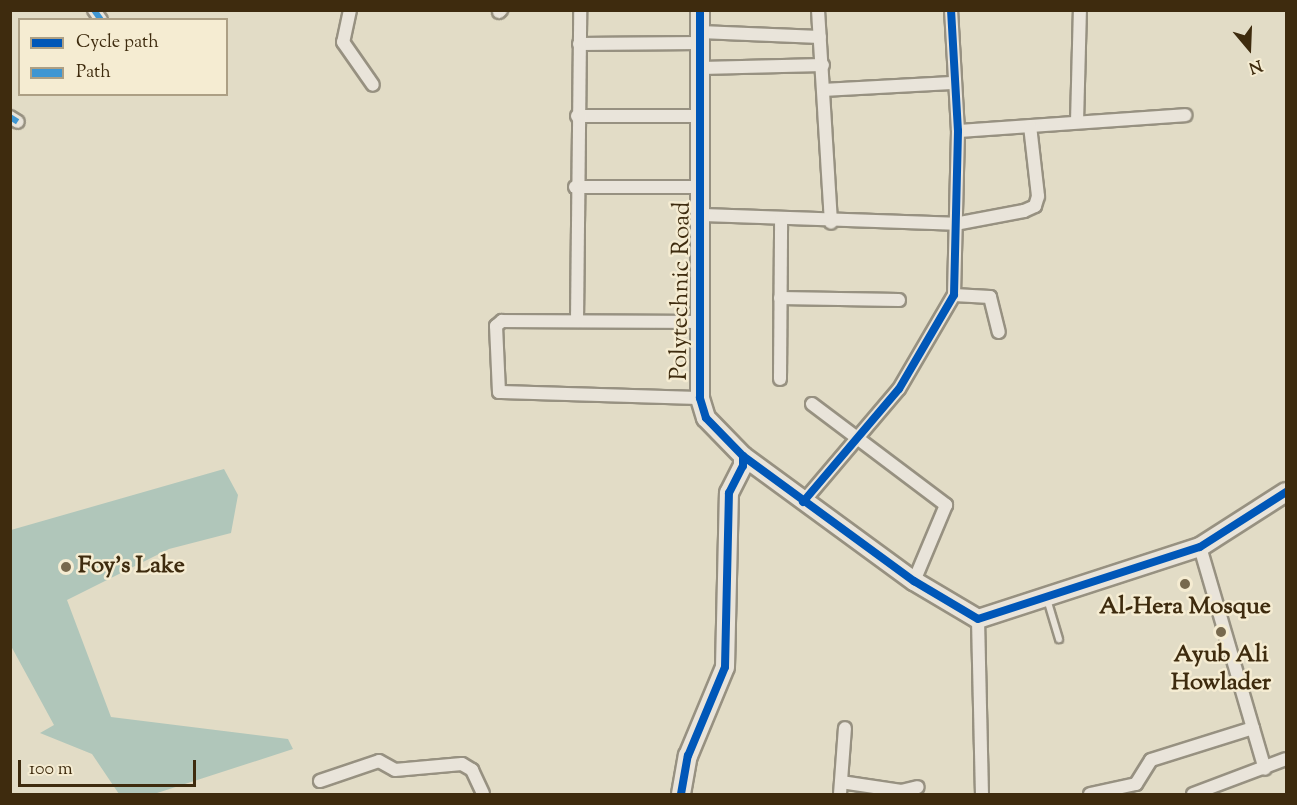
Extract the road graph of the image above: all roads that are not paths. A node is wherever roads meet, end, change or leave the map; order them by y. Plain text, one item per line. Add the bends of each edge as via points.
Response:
1 (350, 10) edge
2 (580, 10) edge
3 (700, 10) edge
4 (818, 10) edge
5 (951, 10) edge
6 (1080, 10) edge
7 (700, 37) junction
8 (820, 37) junction
9 (579, 44) junction
10 (823, 65) junction
11 (701, 68) junction
12 (955, 83) junction
13 (373, 86) dead end
14 (824, 90) junction
15 (1185, 115) dead end
16 (577, 116) junction
17 (702, 116) junction
18 (1077, 123) junction
19 (1030, 126) junction
20 (958, 132) junction
21 (575, 187) junction
22 (703, 188) junction
23 (703, 215) junction
24 (781, 219) junction
25 (831, 224) junction
26 (955, 224) junction
27 (954, 295) junction
28 (780, 298) junction
29 (899, 300) dead end
30 (577, 321) junction
31 (701, 322) junction
32 (999, 332) dead end
33 (780, 379) dead end
34 (700, 398) junction
35 (812, 404) dead end
36 (858, 438) junction
37 (743, 456) junction
38 (1287, 492) edge
39 (803, 502) junction
40 (1200, 547) junction
41 (914, 581) junction
42 (1047, 599) junction
43 (978, 619) junction
44 (1059, 639) dead end
45 (845, 728) dead end
46 (1253, 728) junction
47 (1287, 759) edge
48 (1264, 770) junction
49 (320, 781) dead end
50 (918, 787) dead end
51 (840, 788) edge
52 (483, 795) edge
53 (681, 795) edge
54 (982, 795) edge
55 (1090, 795) edge
56 (1193, 795) edge

1 - 13 street via 343,42
2 - 9 street
3 - 7 street, Polytechnic Road
4 - 8 street
5 - 12 street
6 - 18 street
7 - 8 street
7 - 9 street
7 - 11 street, Polytechnic Road
8 - 10 street
9 - 16 street
10 - 11 street
10 - 14 street
11 - 17 street, Polytechnic Road
12 - 14 street
12 - 20 street
14 - 25 street
15 - 18 street
16 - 17 street
16 - 21 street
17 - 22 street, Polytechnic Road
18 - 19 street
19 - 20 street
19 - 26 street via 1035,206
20 - 26 street
21 - 22 street
21 - 30 street
22 - 23 street, Polytechnic Road
23 - 24 street
23 - 31 street, Polytechnic Road
24 - 25 street
24 - 28 street
25 - 26 street
26 - 27 street
27 - 32 street via 990,297
27 - 36 street via 918,360
28 - 29 street
28 - 33 street
30 - 31 street
30 - 34 street via 498,322 498,392
31 - 34 street, Polytechnic Road
34 - 37 street, Polytechnic Road via 718,435
35 - 36 street
36 - 39 street
36 - 41 street via 946,505
37 - 39 street, Polytechnic Road
37 - 53 street via 743,466 729,493 725,667 688,756
38 - 40 street
39 - 41 street, Polytechnic Road
40 - 42 street
40 - 46 street
41 - 43 street, Polytechnic Road
42 - 43 street
42 - 44 lane
43 - 54 street
45 - 51 street
46 - 48 street
46 - 55 street via 1151,760 1137,784
47 - 48 street
48 - 56 street
49 - 52 street via 379,761 395,770 462,764 472,770
50 - 51 street via 901,791

